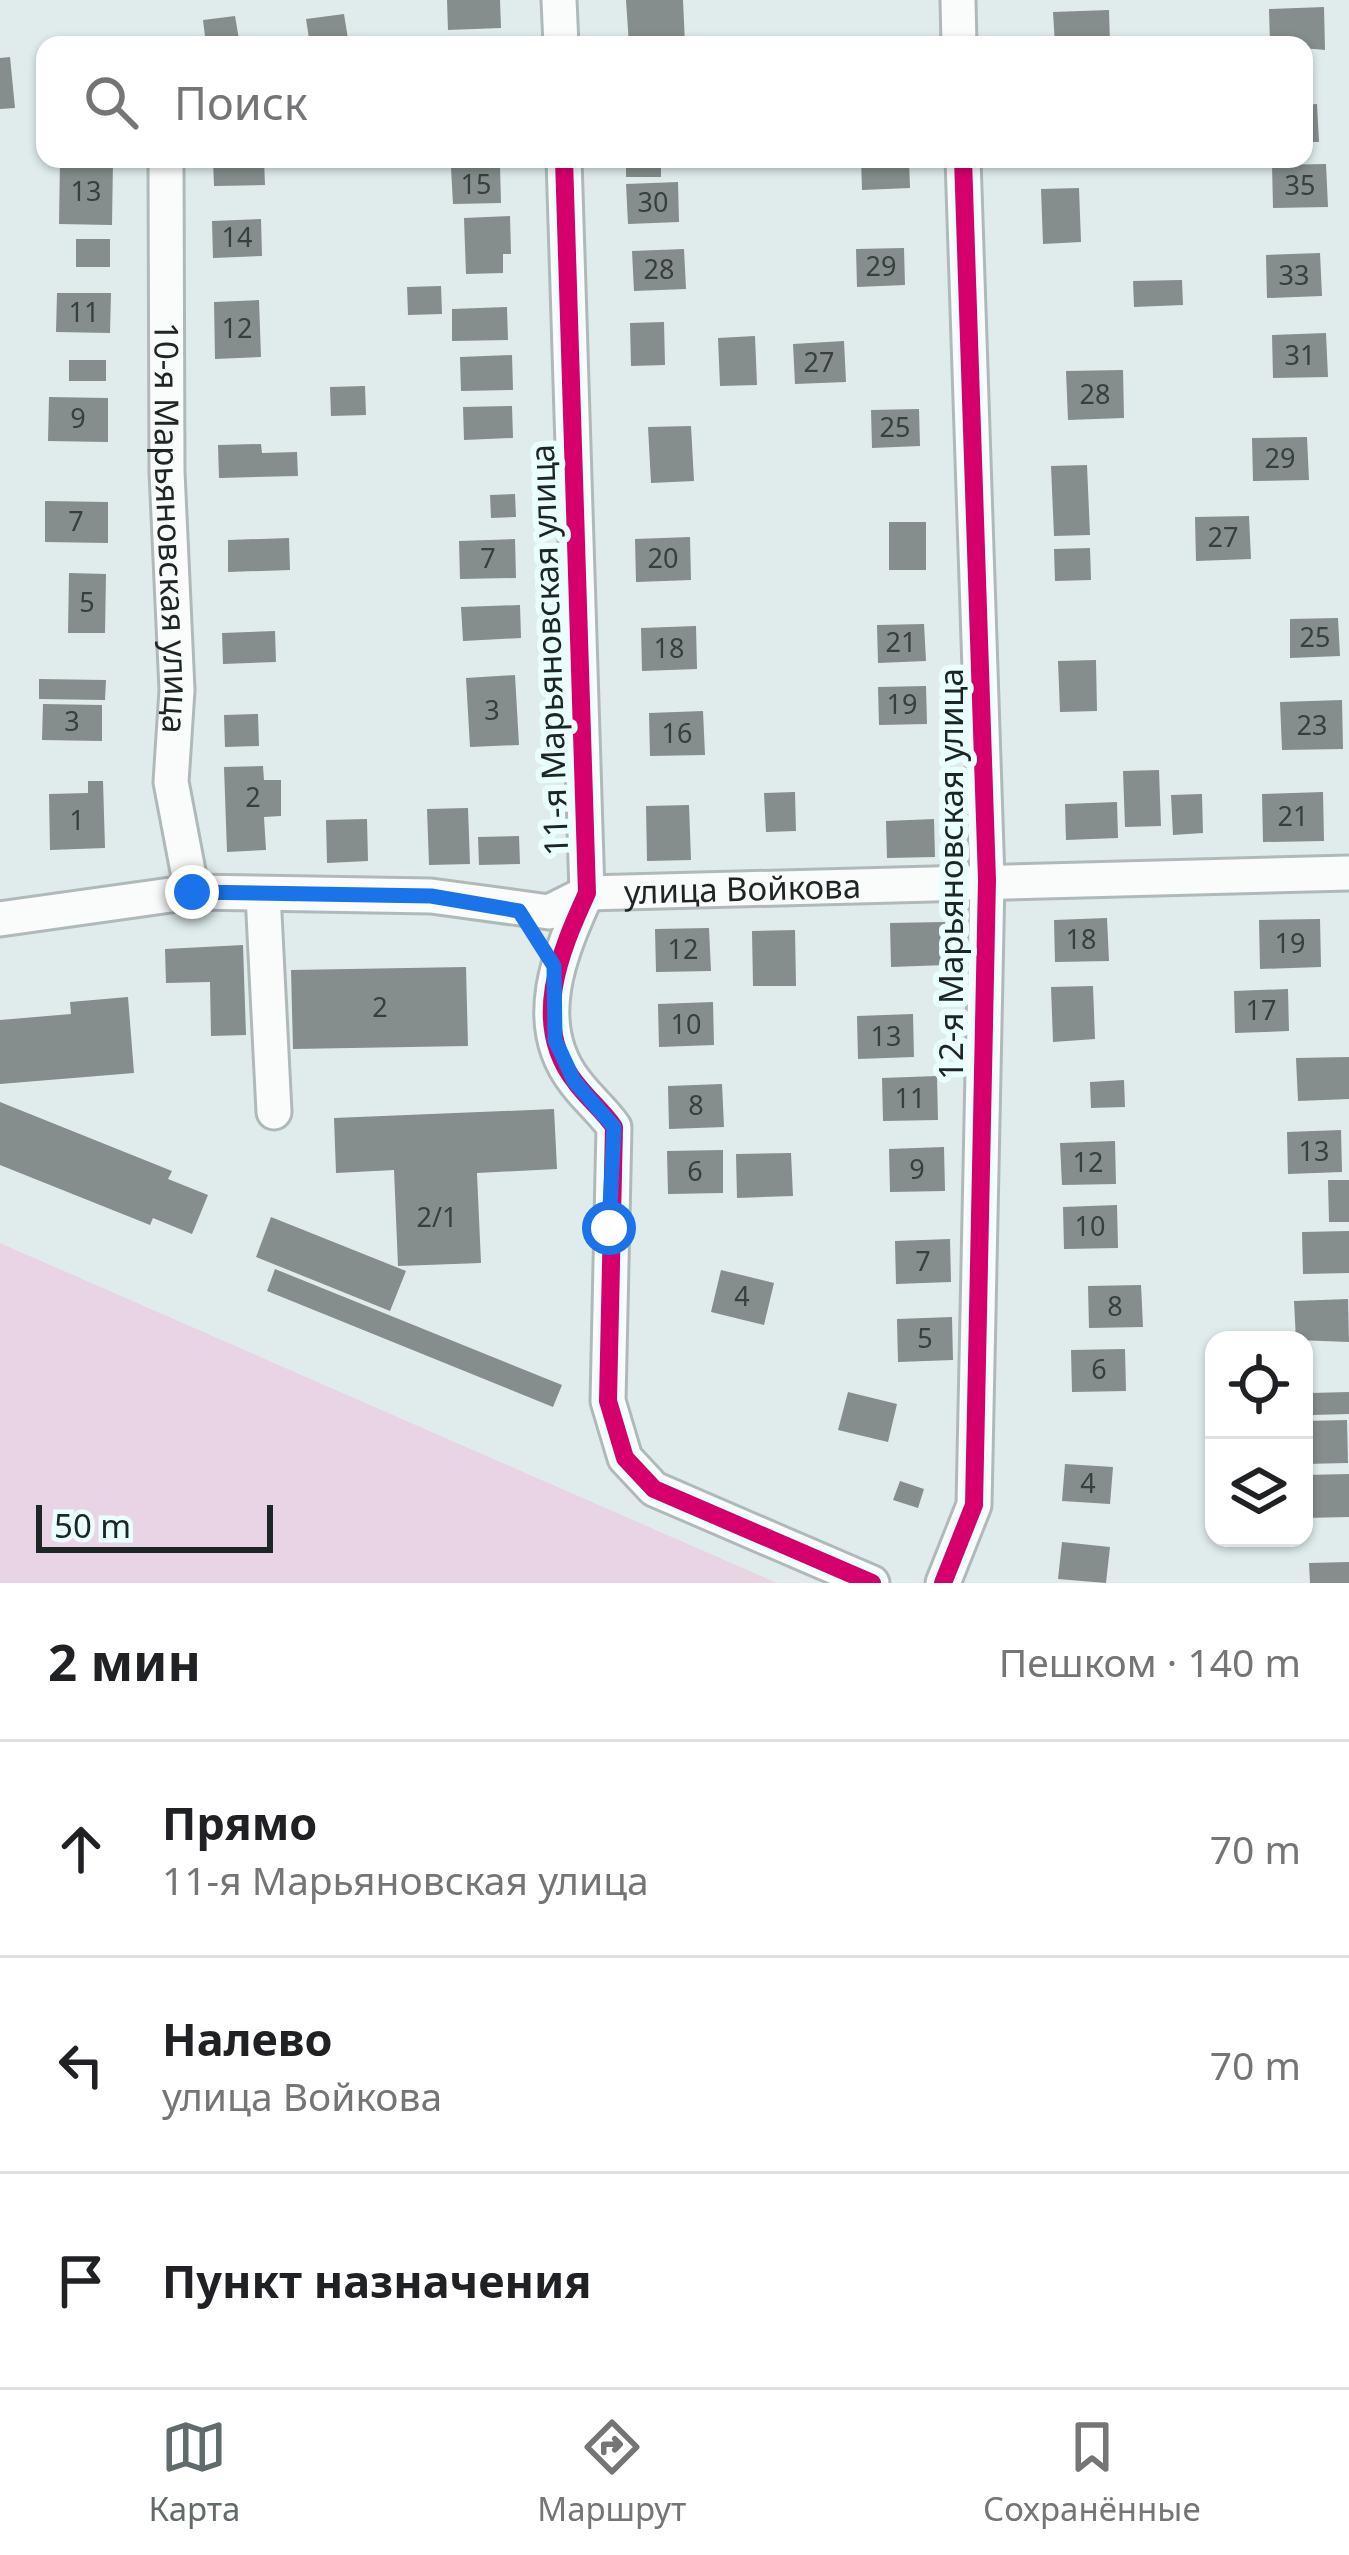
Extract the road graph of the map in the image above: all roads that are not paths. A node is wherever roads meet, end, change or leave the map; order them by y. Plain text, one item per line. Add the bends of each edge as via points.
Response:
1 (559, 0) edge
2 (958, 0) edge
3 (561, 36) edge
4 (959, 36) edge
5 (166, 168) edge
6 (564, 168) edge
7 (963, 168) edge
8 (1349, 873) edge
9 (987, 880) junction
10 (192, 892) junction
11 (586, 893) junction
12 (263, 894) junction
13 (519, 911) junction
14 (0, 919) edge
15 (554, 966) junction
16 (274, 1112) dead end
17 (872, 1583) edge
18 (943, 1583) edge

1 - 3 street
2 - 4 street
5 - 10 street, 10-я Марьяновская улица via 177,690 171,782
6 - 11 street, 11-я Марьяновская улица
7 - 9 street, 12-я Марьяновская улица
8 - 9 street, улица Войкова
9 - 11 street, улица Войкова
9 - 18 street, 12-я Марьяновская улица via 974,1504
10 - 12 street, улица Войкова
10 - 14 street, улица Войкова
11 - 13 street, улица Войкова via 549,912
11 - 15 street, 11-я Марьяновская улица
12 - 13 street, улица Войкова via 431,896
12 - 16 street
13 - 15 street
15 - 17 street, 11-я Марьяновская улица via 555,1040 574,1081 614,1127 608,1401 625,1458 654,1489

